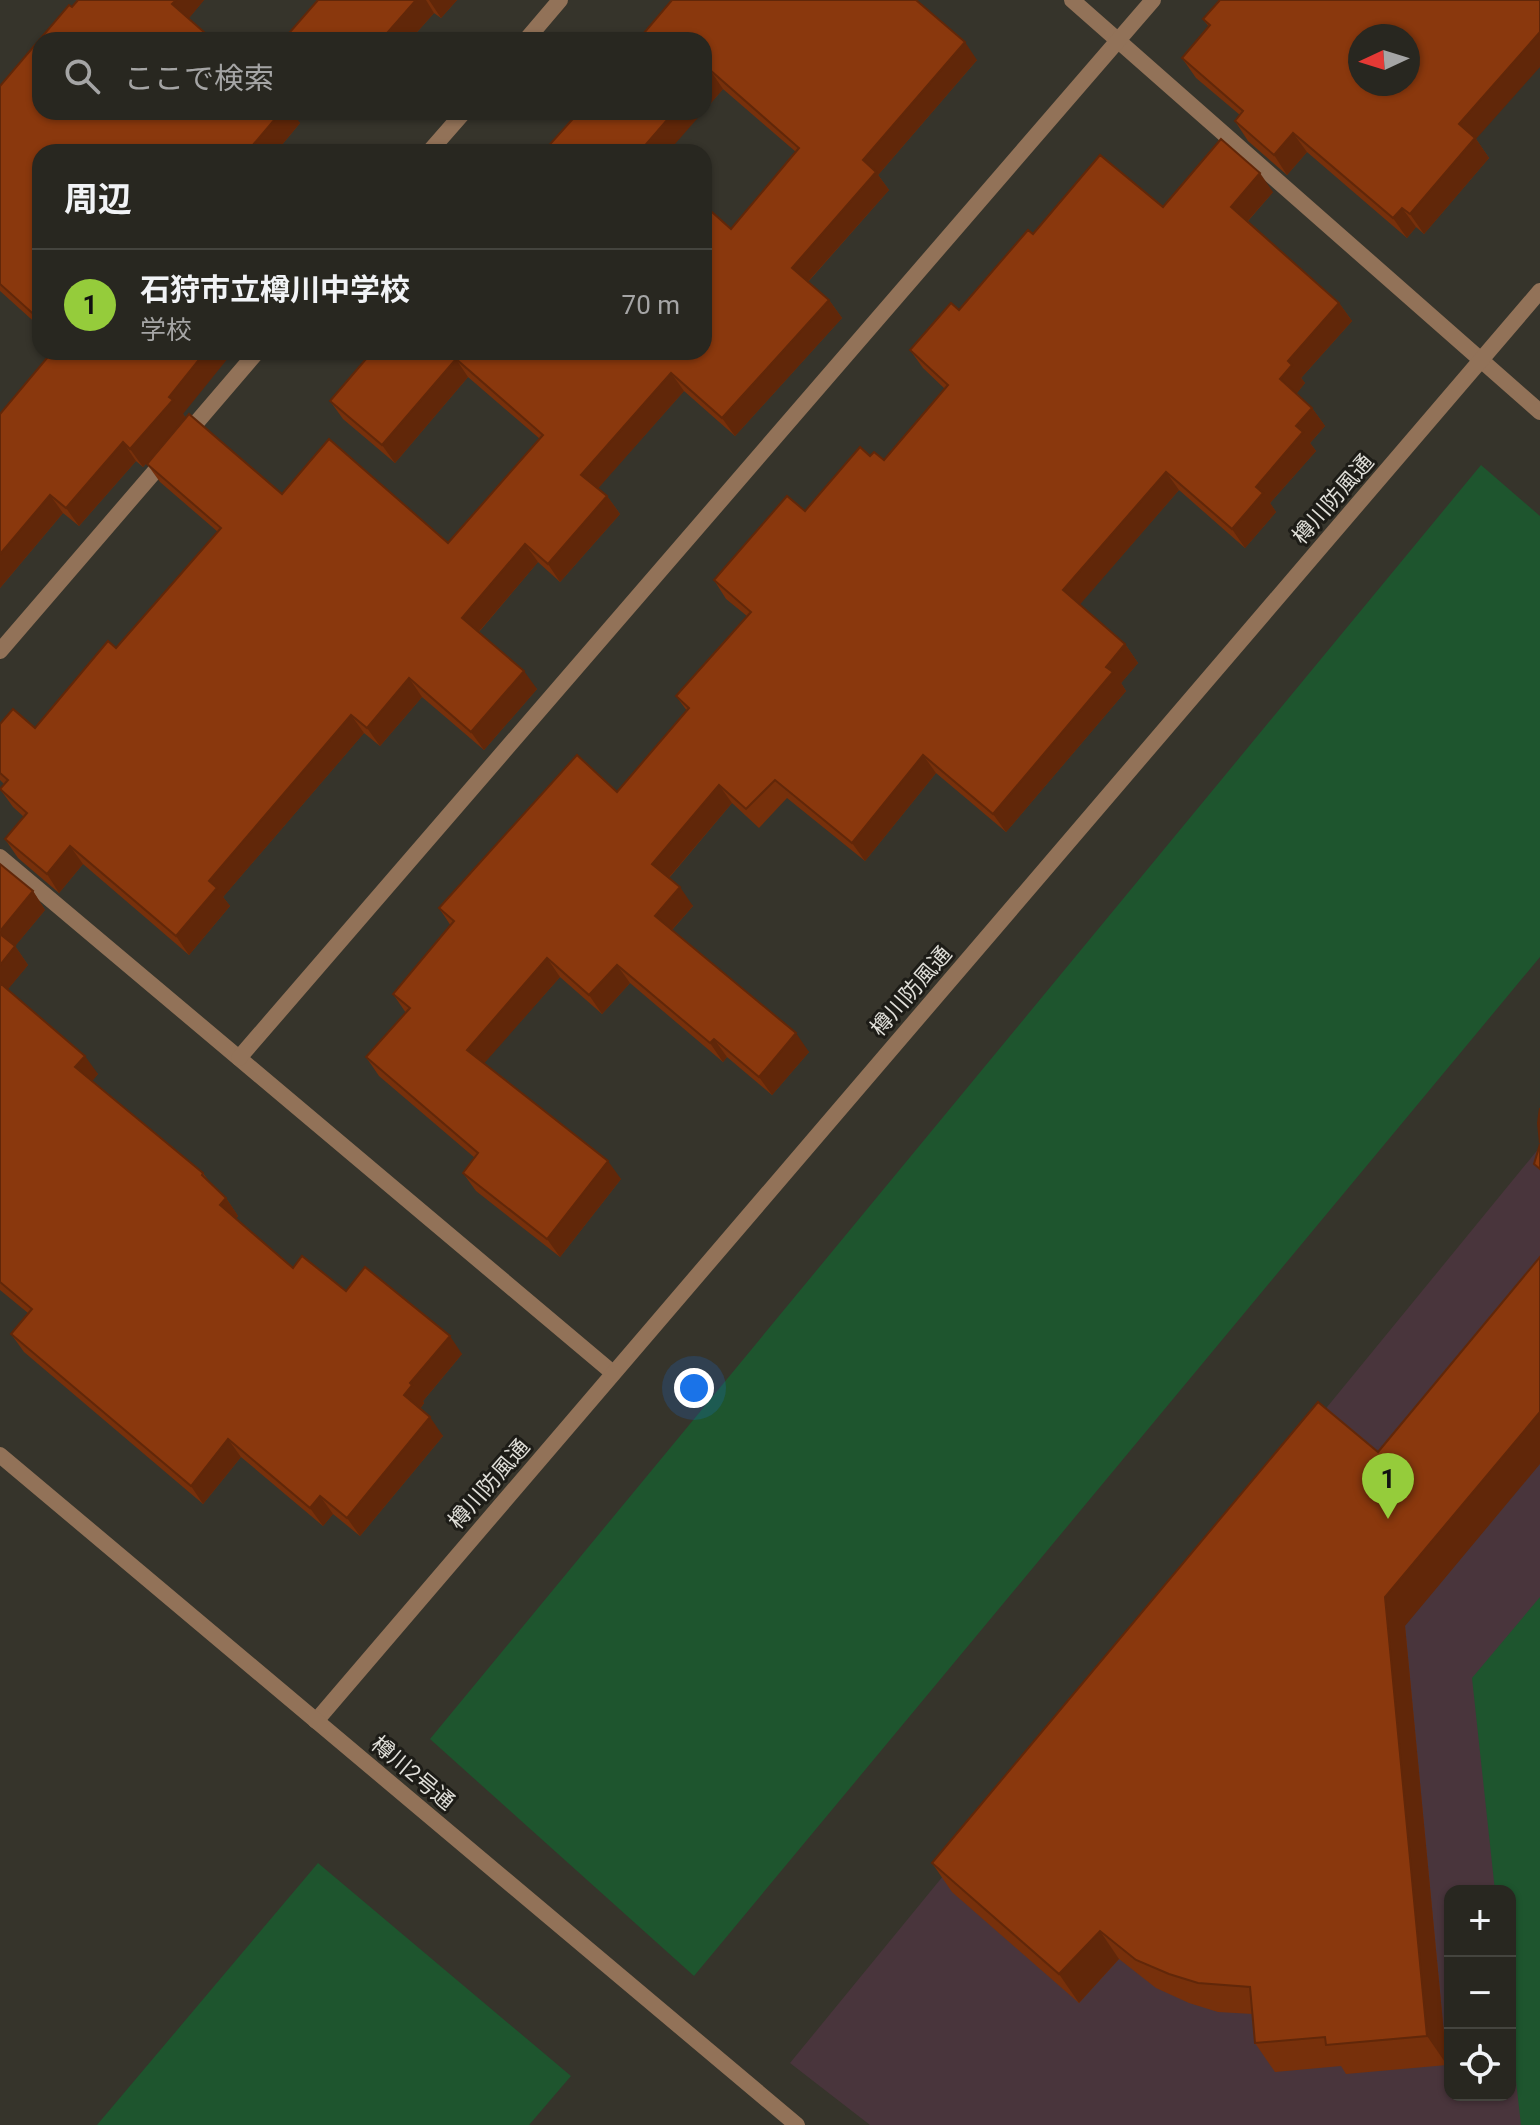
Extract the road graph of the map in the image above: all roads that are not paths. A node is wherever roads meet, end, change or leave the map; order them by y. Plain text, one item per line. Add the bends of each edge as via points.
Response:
1 (560, 0) edge
2 (1072, 0) edge
3 (1153, 0) edge
4 (533, 32) edge
5 (1117, 40) junction
6 (457, 120) edge
7 (436, 144) edge
8 (1540, 291) edge
9 (250, 360) edge
10 (1480, 361) junction
11 (1540, 412) edge
12 (0, 651) edge
13 (0, 857) edge
14 (239, 1058) junction
15 (613, 1373) junction
16 (0, 1455) edge
17 (316, 1721) junction
18 (797, 2125) edge

1 - 4 street
2 - 5 street
3 - 5 street
5 - 10 street
5 - 14 street
6 - 7 street
8 - 10 street, 樽川防風通
9 - 12 street
10 - 11 street
10 - 15 street, 樽川防風通
13 - 14 street
14 - 15 street
15 - 17 street, 樽川防風通
16 - 17 street, 樽川2号通
17 - 18 street, 樽川2号通

